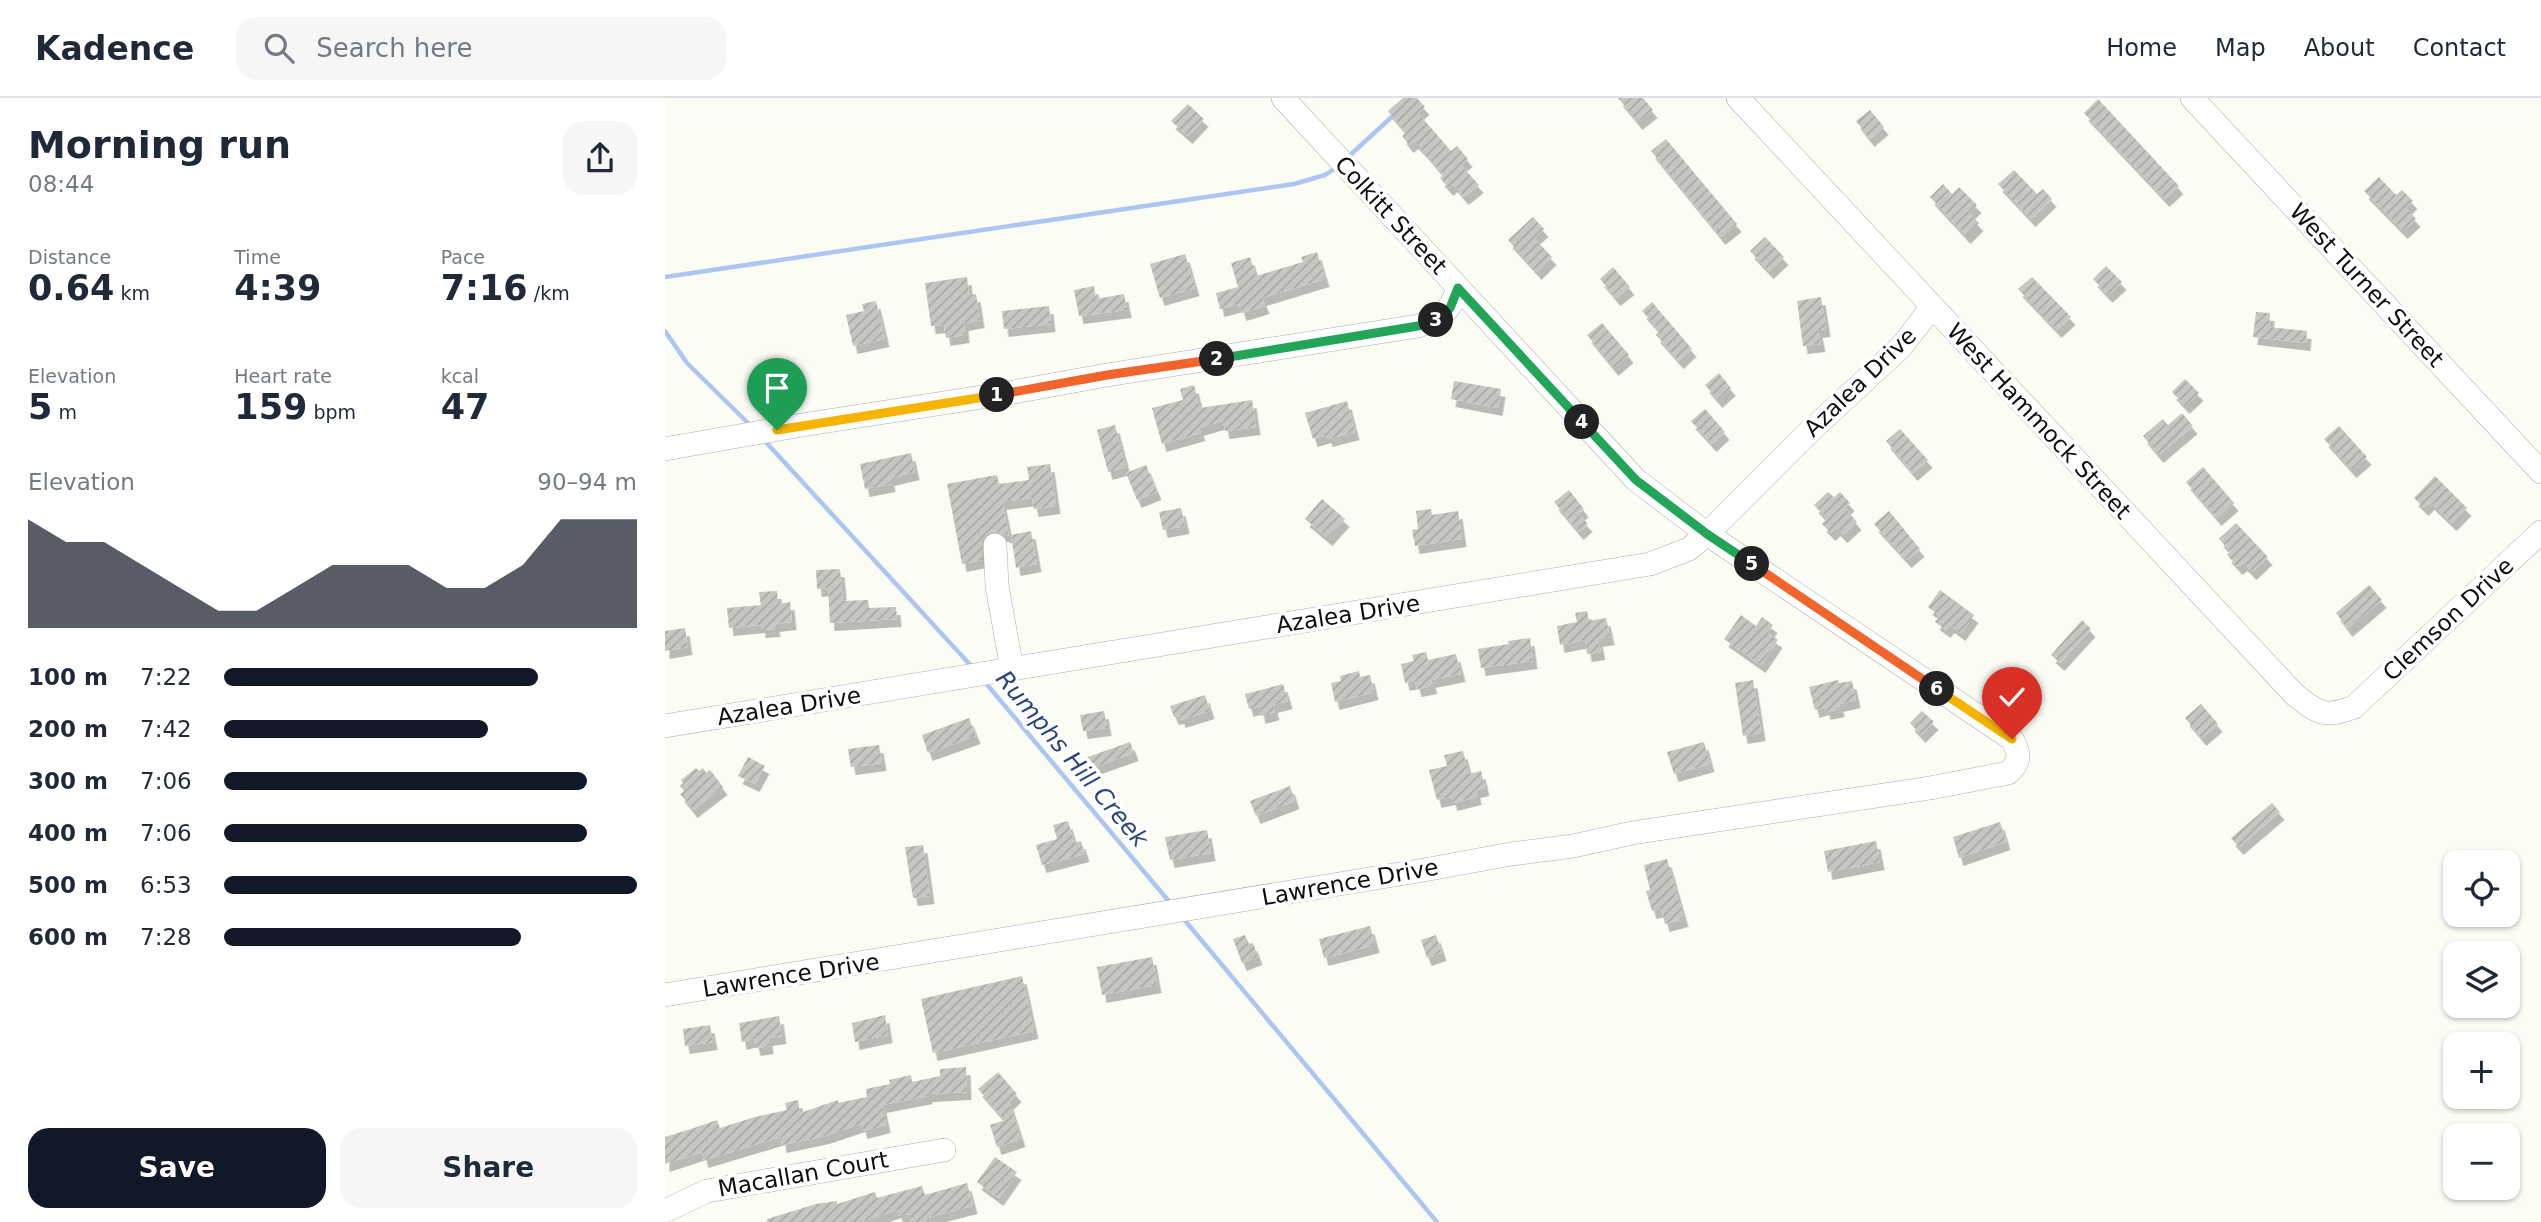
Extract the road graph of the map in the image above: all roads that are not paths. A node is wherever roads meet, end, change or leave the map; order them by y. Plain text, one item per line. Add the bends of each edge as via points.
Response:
1 (1283, 98) edge
2 (1738, 98) edge
3 (2193, 98) edge
4 (1458, 288) junction
5 (1932, 307) junction
6 (665, 449) edge
7 (2541, 472) edge
8 (2541, 532) edge
9 (1707, 534) junction
10 (995, 545) dead end
11 (1012, 669) junction
12 (2354, 707) joint
13 (665, 726) edge
14 (2019, 750) joint
15 (665, 995) edge
16 (944, 1150) dead end
17 (665, 1211) edge

1 - 4 street, Colkitt Street
2 - 5 street, West Hammock Street
3 - 7 street, West Turner Street
4 - 6 street via 1445,315 1418,326
4 - 9 street, Colkitt Street via 1636,480
5 - 9 street, Azalea Drive via 1901,347
5 - 12 street, West Hammock Street via 2295,695 2316,711 2334,715
8 - 12 street, Clemson Drive
9 - 11 street, Azalea Drive via 1689,549 1628,569
9 - 14 street, Colkitt Street via 2012,739
10 - 11 street via 997,586
11 - 13 street, Azalea Drive
14 - 15 street, Lawrence Drive via 2019,759 2008,773 1930,788
16 - 17 street, Macallan Court via 707,1191

